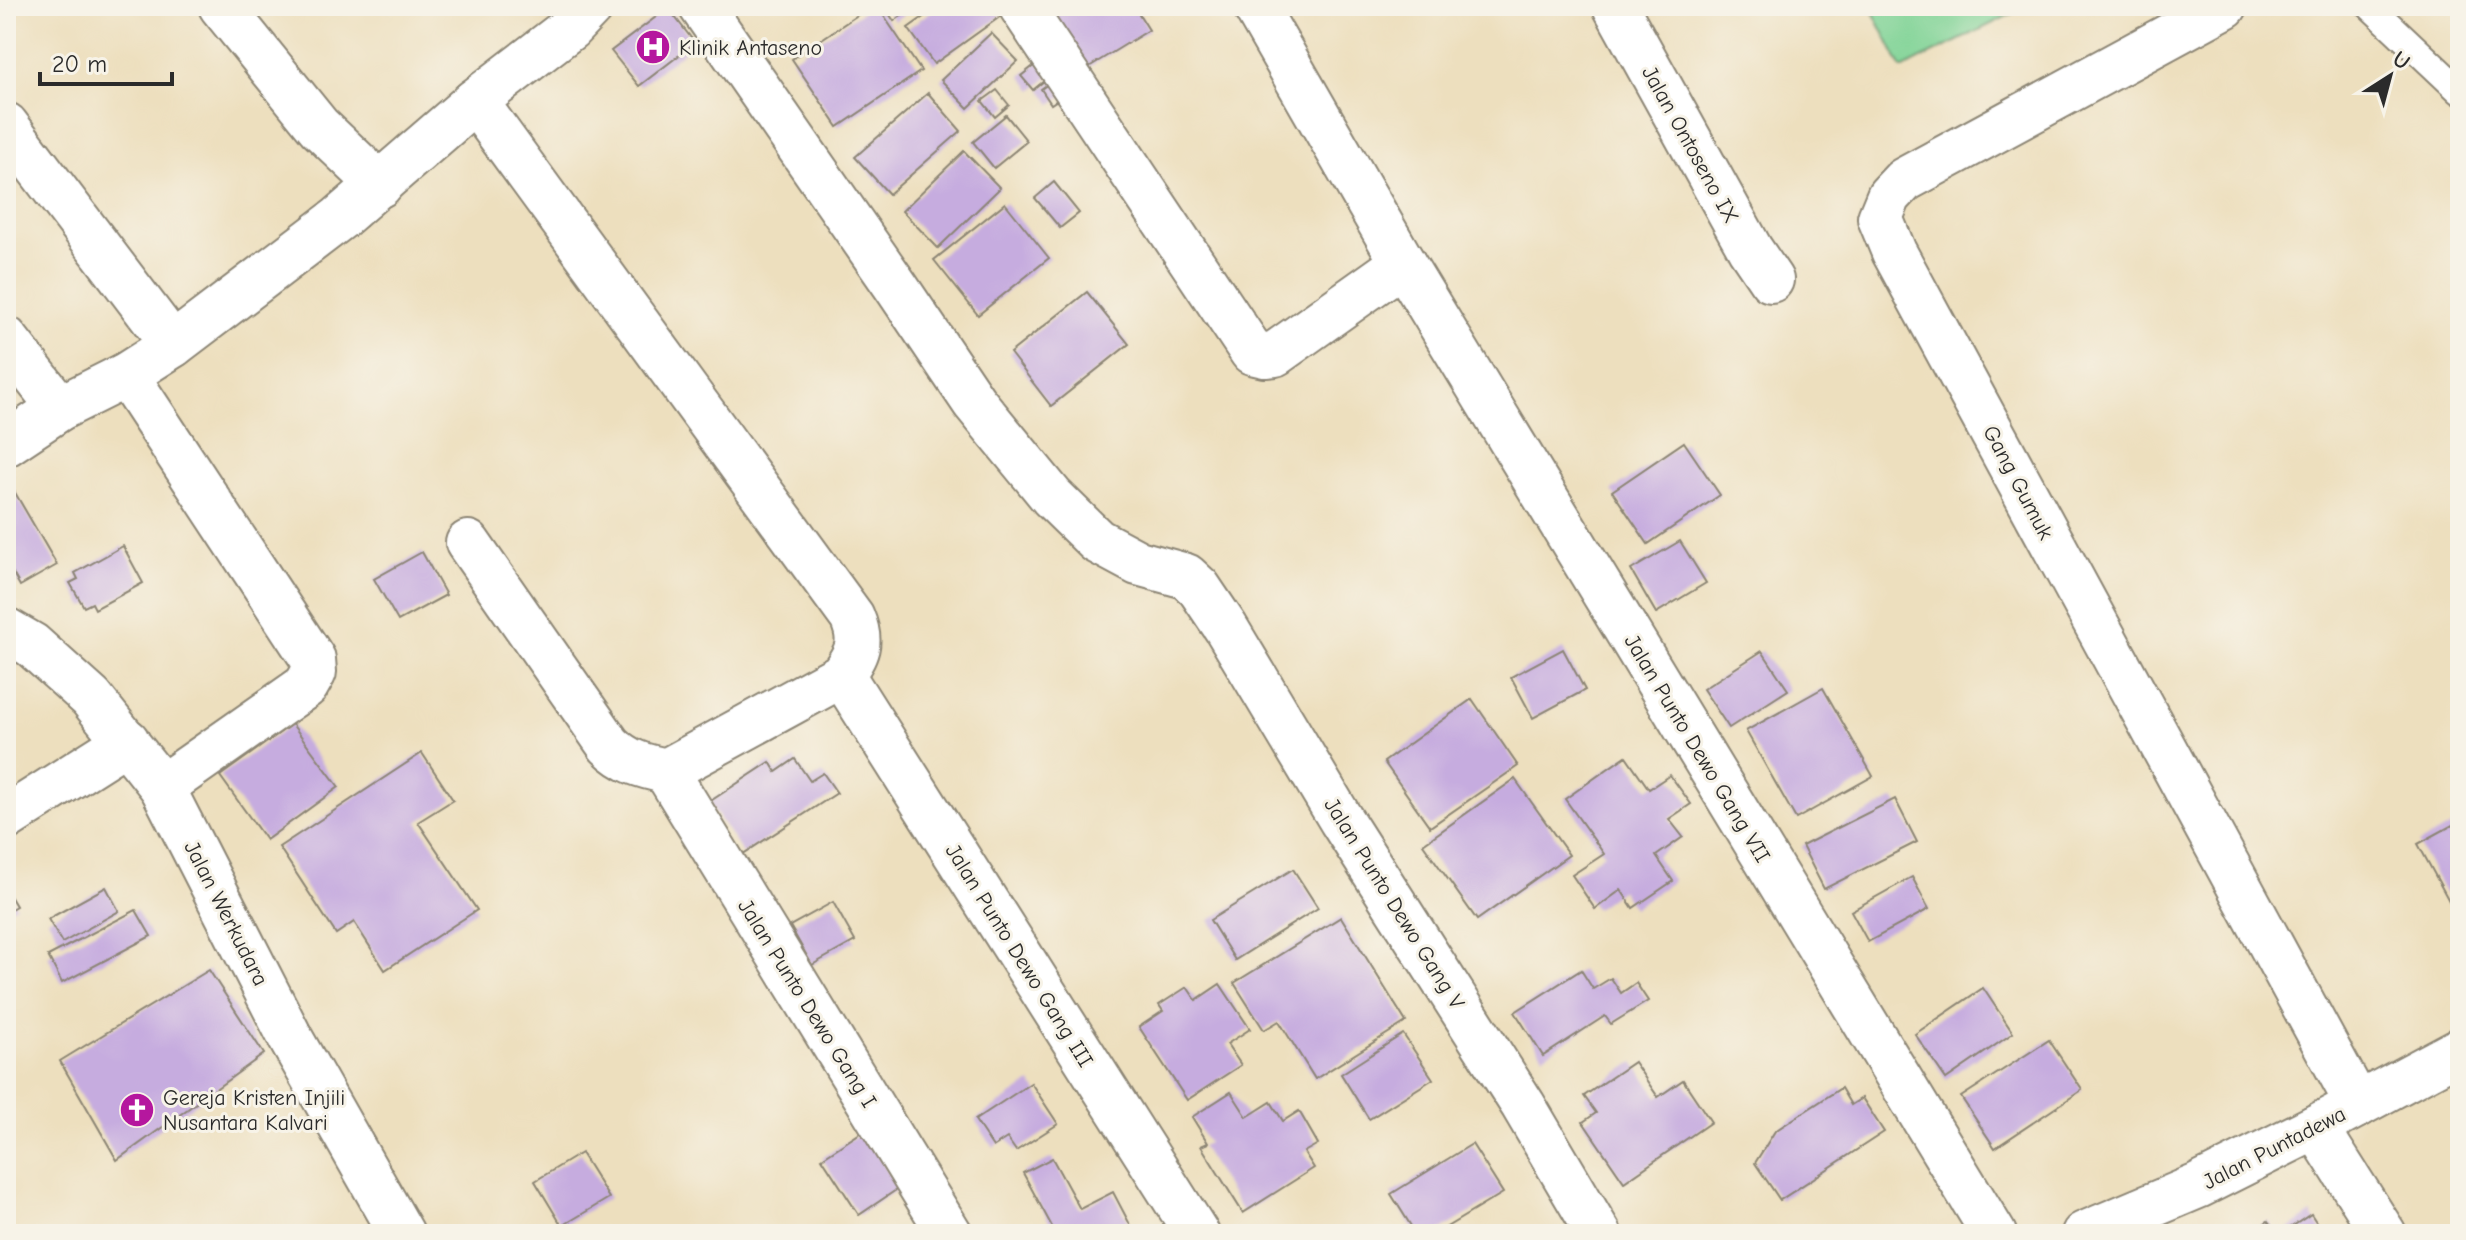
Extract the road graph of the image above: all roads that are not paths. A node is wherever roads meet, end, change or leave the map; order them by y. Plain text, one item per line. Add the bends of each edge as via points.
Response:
1 (221, 6) edge
2 (591, 6) edge
3 (701, 6) edge
4 (1021, 6) edge
5 (1255, 6) edge
6 (1615, 6) edge
7 (2225, 6) edge
8 (2370, 6) edge
9 (2460, 91) edge
10 (475, 101) junction
11 (6, 125) edge
12 (380, 185) junction
13 (1403, 263) junction
14 (1771, 280) dead end
15 (6, 339) edge
16 (173, 345) junction
17 (126, 375) junction
18 (60, 408) junction
19 (6, 444) edge
20 (468, 543) dead end
21 (6, 630) edge
22 (842, 675) junction
23 (127, 741) junction
24 (666, 771) junction
25 (162, 787) junction
26 (6, 818) edge
27 (2460, 1050) edge
28 (2358, 1105) junction
29 (2316, 1127) junction
30 (391, 1230) edge
31 (950, 1234) edge
32 (1197, 1234) edge
33 (1599, 1234) edge
34 (1994, 1234) edge
35 (2084, 1234) edge
36 (2384, 1234) edge

1 - 12 street via 319,127
2 - 10 street
3 - 33 street, Jalan Punto Dewo Gang V via 974,402 1052,497 1097,541 1138,563 1186,576 1199,588
4 - 13 street via 1252,352 1275,354
5 - 13 street, Jalan Punto Dewo Gang VII
6 - 14 street, Jalan Ontoseno IX
7 - 28 street, Gang Gumuk via 1904,180 1889,196 1880,218
8 - 9 lane
10 - 12 street
10 - 22 street via 852,617 858,647
11 - 16 street
12 - 16 street
13 - 34 street, Jalan Punto Dewo Gang VII
15 - 18 street
16 - 17 street
17 - 18 street
17 - 25 street via 313,659 314,672 306,686
18 - 19 street
20 - 24 street via 609,745 633,763
21 - 23 street, Jalan Werkudara via 60,668
22 - 24 street
22 - 32 street, Jalan Punto Dewo Gang III
23 - 25 street, Jalan Werkudara
23 - 26 street
24 - 31 street, Jalan Punto Dewo Gang I
25 - 30 street, Jalan Werkudara
27 - 28 street, Jalan Puntadewa
28 - 29 street, Jalan Puntadewa
29 - 35 street, Jalan Puntadewa via 2198,1186
29 - 36 street

